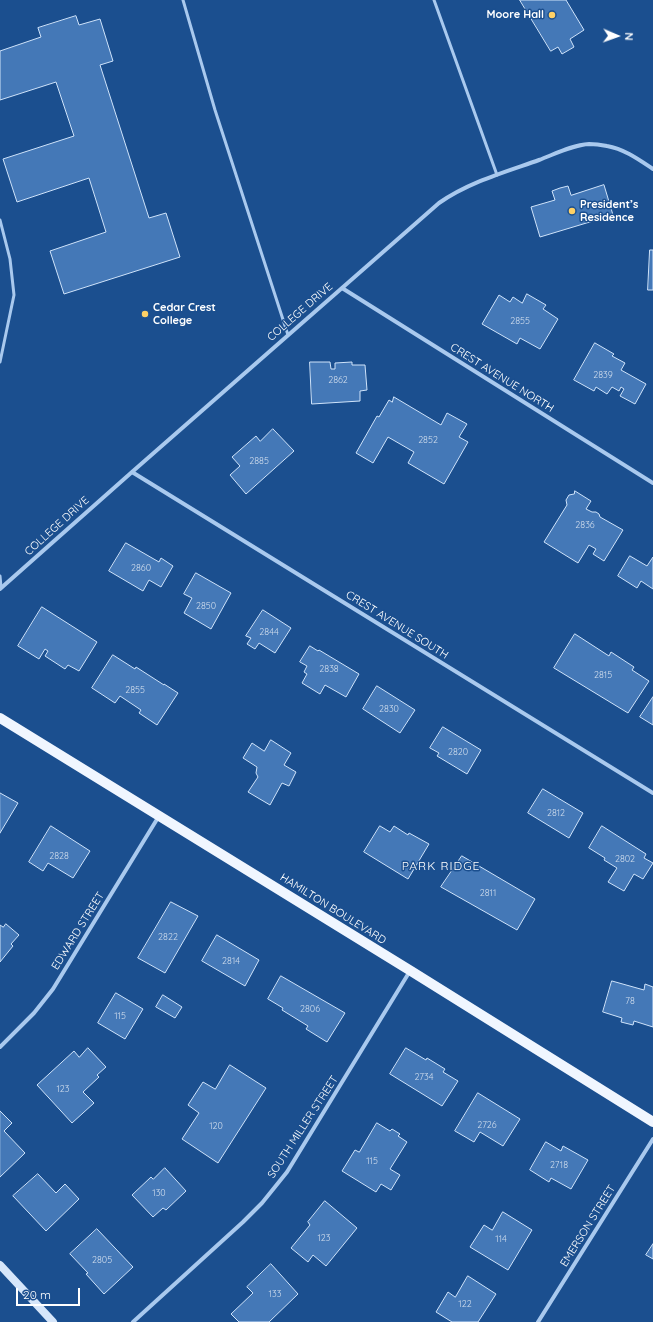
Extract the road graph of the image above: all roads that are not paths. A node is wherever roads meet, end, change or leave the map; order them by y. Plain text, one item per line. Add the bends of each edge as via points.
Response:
1 (183, 0) edge
2 (434, 0) edge
3 (653, 169) edge
4 (497, 175) junction
5 (0, 220) edge
6 (342, 288) junction
7 (288, 335) junction
8 (0, 362) edge
9 (132, 472) junction
10 (653, 483) edge
11 (0, 576) edge
12 (1, 588) edge
13 (0, 718) edge
14 (653, 794) edge
15 (159, 816) junction
16 (411, 971) junction
17 (0, 1047) edge
18 (653, 1122) edge
19 (653, 1139) edge
20 (0, 1265) edge
21 (53, 1322) edge
22 (133, 1322) edge
23 (538, 1322) edge

1 - 7 lane via 215,110
2 - 4 lane
3 - 4 street, COLLEGE DRIVE via 626,152 589,144
4 - 6 street, COLLEGE DRIVE via 474,183 439,203
5 - 8 lane via 10,259 14,295
6 - 7 street, COLLEGE DRIVE
6 - 10 street, CREST AVENUE NORTH
7 - 9 street, COLLEGE DRIVE
9 - 12 street, COLLEGE DRIVE
9 - 14 street, CREST AVENUE SOUTH
11 - 12 lane
13 - 15 main road, HAMILTON BOULEVARD
15 - 16 main road, HAMILTON BOULEVARD
15 - 17 street, EDWARD STREET via 53,989 34,1013
16 - 18 main road, HAMILTON BOULEVARD
16 - 22 street, SOUTH MILLER STREET via 287,1172 243,1222
19 - 23 street, EMERSON STREET
20 - 21 street

